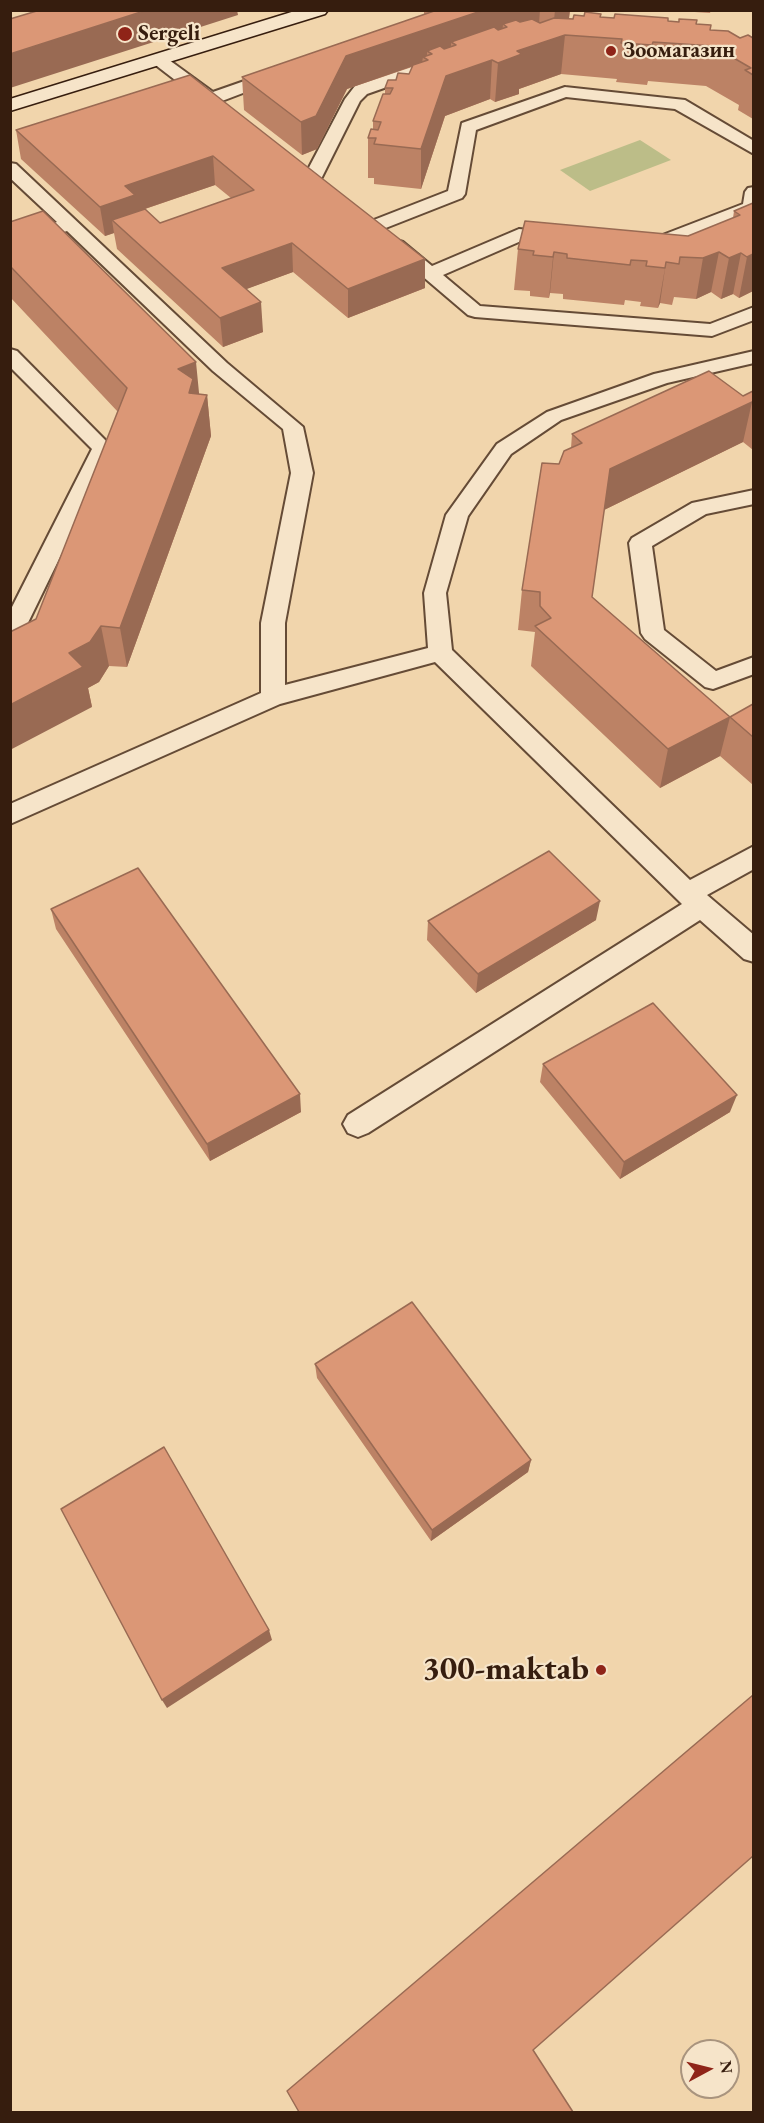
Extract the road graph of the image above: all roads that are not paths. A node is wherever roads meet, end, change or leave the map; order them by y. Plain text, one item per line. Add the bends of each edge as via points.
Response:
1 (319, 10) edge
2 (461, 56) edge
3 (159, 60) junction
4 (300, 66) edge
5 (211, 99) junction
6 (10, 105) edge
7 (230, 113) edge
8 (753, 149) edge
9 (294, 163) edge
10 (10, 168) edge
11 (313, 177) junction
12 (330, 192) edge
13 (753, 192) edge
14 (355, 213) edge
15 (70, 224) junction
16 (372, 227) junction
17 (578, 240) edge
18 (10, 244) edge
19 (625, 244) edge
20 (430, 274) junction
21 (753, 313) edge
22 (10, 355) edge
23 (753, 357) edge
24 (753, 497) edge
25 (10, 635) edge
26 (440, 653) junction
27 (753, 665) edge
28 (273, 697) junction
29 (10, 815) edge
30 (753, 856) edge
31 (695, 899) junction
32 (753, 951) edge
33 (358, 1124) dead end

1 - 3 main road
2 - 11 lane via 361,90
3 - 5 lane
3 - 6 main road
4 - 5 lane
5 - 7 lane
8 - 16 lane via 679,104 565,92 468,127 456,194
9 - 11 lane
10 - 15 lane
11 - 12 lane
13 - 19 lane via 752,207 649,247
14 - 16 lane
15 - 18 lane
15 - 28 lane via 220,367 293,427 302,473 273,623
16 - 20 lane
17 - 20 lane via 519,235
20 - 21 lane via 475,311 712,330
22 - 25 lane via 103,448
23 - 26 lane via 661,378 554,416 504,449 457,515 435,593
24 - 27 lane via 700,508 640,543 653,633 713,681
26 - 28 lane
26 - 31 lane
28 - 29 lane
30 - 31 lane
31 - 32 lane
31 - 33 lane

